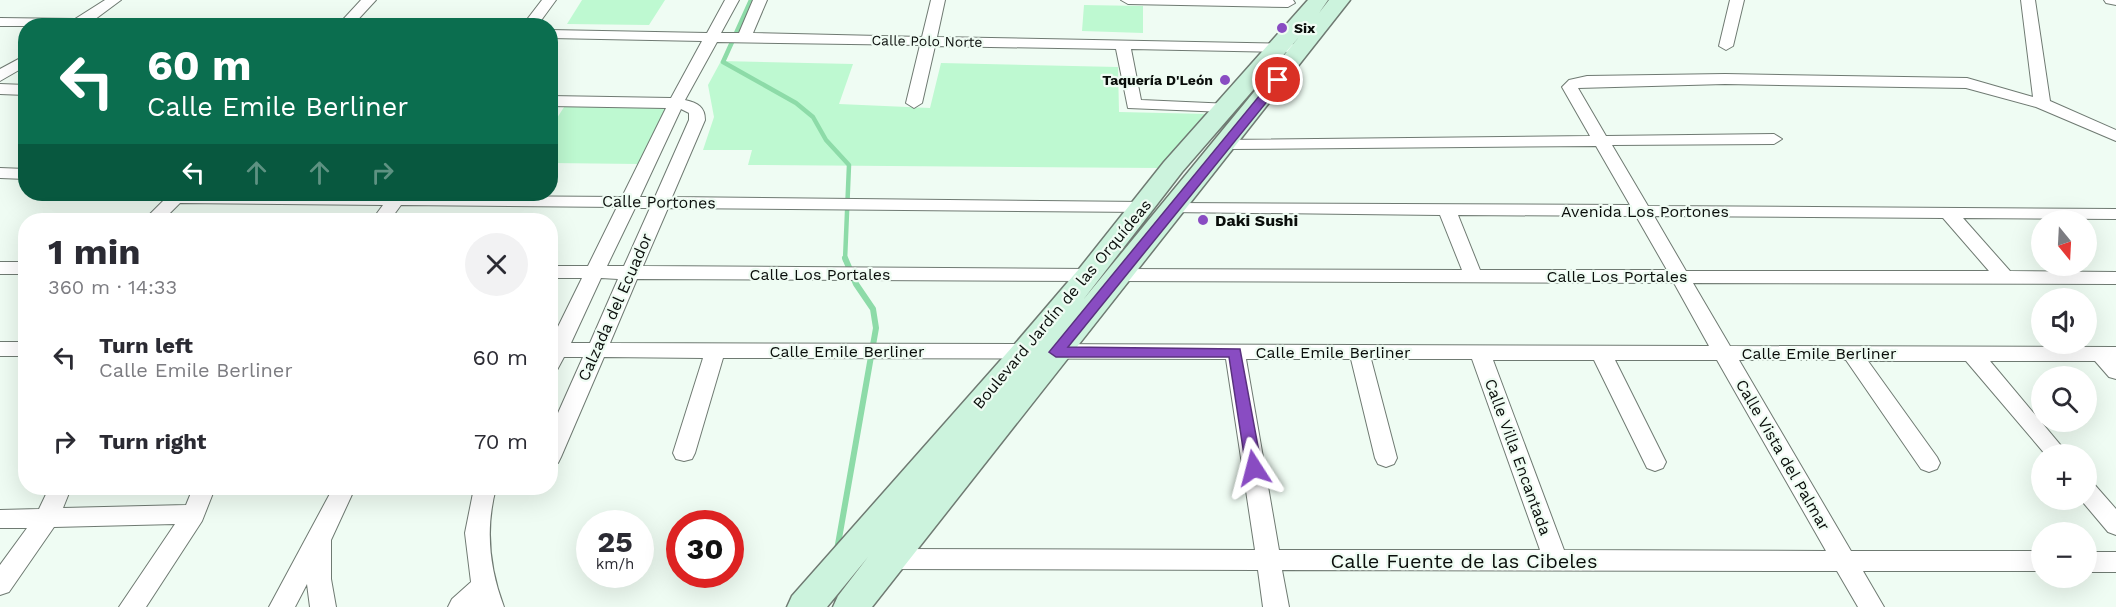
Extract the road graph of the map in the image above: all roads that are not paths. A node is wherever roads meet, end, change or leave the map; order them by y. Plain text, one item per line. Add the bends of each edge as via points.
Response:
1 (114, 0) edge
2 (369, 0) edge
3 (549, 0) edge
4 (732, 0) edge
5 (760, 0) edge
6 (938, 0) edge
7 (1128, 0) edge
8 (1340, 0) edge
9 (1737, 0) edge
10 (2028, 0) edge
11 (2111, 0) edge
12 (2116, 1) edge
13 (1299, 6) edge
14 (86, 18) edge
15 (352, 18) edge
16 (535, 18) edge
17 (0, 22) edge
18 (18, 22) edge
19 (558, 34) edge
20 (713, 38) junction
21 (744, 38) junction
22 (928, 41) junction
23 (1123, 45) junction
24 (1726, 46) dead end
25 (1290, 48) junction
26 (18, 64) edge
27 (0, 76) edge
28 (0, 89) edge
29 (18, 90) edge
30 (558, 101) edge
31 (676, 103) junction
32 (914, 104) dead end
33 (2042, 104) junction
34 (1225, 107) junction
35 (2116, 136) edge
36 (1774, 139) dead end
37 (1599, 141) junction
38 (1227, 144) junction
39 (0, 173) edge
40 (18, 174) edge
41 (558, 199) edge
42 (172, 201) edge
43 (629, 201) junction
44 (662, 202) junction
45 (1144, 207) junction
46 (1174, 208) junction
47 (1447, 209) junction
48 (1641, 211) junction
49 (160, 213) edge
50 (1948, 213) junction
51 (2116, 214) edge
52 (0, 268) edge
53 (18, 268) edge
54 (558, 272) edge
55 (596, 272) junction
56 (630, 273) junction
57 (1089, 275) junction
58 (1119, 275) junction
59 (1473, 275) junction
60 (1679, 277) junction
61 (2005, 278) junction
62 (2116, 278) edge
63 (558, 345) edge
64 (0, 349) edge
65 (18, 349) edge
66 (596, 351) junction
67 (715, 351) junction
68 (1025, 352) junction
69 (1056, 352) junction
70 (1235, 352) junction
71 (1359, 352) junction
72 (1480, 353) junction
73 (1601, 353) junction
74 (1724, 353) junction
75 (1852, 354) junction
76 (1972, 354) junction
77 (2108, 354) edge
78 (558, 355) edge
79 (2116, 372) edge
80 (558, 439) edge
81 (2048, 444) edge
82 (684, 453) dead end
83 (1386, 458) dead end
84 (1654, 462) dead end
85 (1929, 463) dead end
86 (57, 495) edge
87 (201, 495) edge
88 (341, 495) edge
89 (483, 495) edge
90 (2097, 503) edge
91 (194, 514) junction
92 (47, 518) junction
93 (0, 519) edge
94 (2116, 525) edge
95 (319, 540) junction
96 (887, 559) junction
97 (1268, 560) junction
98 (1556, 561) junction
99 (1845, 561) junction
100 (2031, 561) edge
101 (2097, 561) edge
102 (2116, 562) edge
103 (0, 585) edge
104 (487, 596) edge
105 (806, 606) edge
106 (132, 607) edge
107 (282, 607) edge
108 (323, 607) edge
109 (461, 607) edge
110 (851, 607) edge
111 (1276, 607) edge
112 (1871, 607) edge

1 - 14 street
2 - 15 street
3 - 16 street
4 - 20 street, Calzada del Ecuador
5 - 21 street
6 - 22 street
7 - 13 street
8 - 25 street, Boulevard Jardín de las Orquídeas
9 - 24 street
10 - 33 street
11 - 12 street
13 - 25 street, Boulevard Jardín de las Orquídeas
17 - 18 street
19 - 20 street, Calle Polo Norte
20 - 21 street, Calle Polo Norte
20 - 31 street, Calzada del Ecuador
21 - 22 street, Calle Polo Norte
22 - 23 street, Calle Polo Norte
22 - 32 street
23 - 25 street, Calle Polo Norte
23 - 34 street via 1134,105
25 - 34 street, Boulevard Jardín de las Orquídeas
25 - 38 street, Boulevard Jardín de las Orquídeas
26 - 27 street
28 - 29 street
30 - 31 street
31 - 43 street, Calzada del Ecuador
31 - 44 street, Calzada del Ecuador via 691,106 697,112 697,120
33 - 35 street
33 - 37 street, Calle Vista del Palmar via 1967,83 1725,79 1571,84 1570,90
34 - 45 street, Boulevard Jardín de las Orquídeas
36 - 37 street
37 - 38 street
37 - 48 street, Calle Vista del Palmar
38 - 46 street, Boulevard Jardín de las Orquídeas
39 - 40 street
41 - 43 street, Calle Portones
42 - 49 street
43 - 44 street, Calle Portones
43 - 55 street, Calzada del Ecuador
44 - 45 street, Calle Portones
44 - 56 street, Calzada del Ecuador
45 - 57 street, Boulevard Jardín de las Orquídeas
46 - 47 street, Avenida Los Portones
46 - 58 street, Boulevard Jardín de las Orquídeas
47 - 48 street, Avenida Los Portones
47 - 59 street
48 - 50 street, Avenida Los Portones
48 - 60 street, Calle Vista del Palmar
50 - 51 street, Avenida Los Portones
50 - 61 street
52 - 53 street
54 - 55 street, Calle Los Portales
55 - 56 street, Calle Los Portales
55 - 63 street, Calzada del Ecuador
56 - 57 street, Calle Los Portales
56 - 66 street, Calzada del Ecuador
57 - 68 street, Boulevard Jardín de las Orquídeas
58 - 59 street, Calle Los Portales
58 - 69 street, Boulevard Jardín de las Orquídeas
59 - 60 street, Calle Los Portales
60 - 61 street, Calle Los Portales
60 - 74 street, Calle Vista del Palmar
61 - 62 street, Calle Los Portales
64 - 65 street
66 - 67 street, Calle Emile Berliner
66 - 78 street, Calle Emile Berliner
66 - 80 street, Calzada del Ecuador
67 - 68 street, Calle Emile Berliner
67 - 82 street
68 - 69 street, Calle Emile Berliner
68 - 105 street, Boulevard Jardín de las Orquídeas
69 - 70 street, Calle Emile Berliner
69 - 96 street, Boulevard Jardín de las Orquídeas
70 - 71 street, Calle Emile Berliner
70 - 97 street
71 - 72 street, Calle Emile Berliner
71 - 83 street
72 - 73 street, Calle Emile Berliner
72 - 98 street, Calle Villa Encantada
73 - 74 street, Calle Emile Berliner
73 - 84 street
74 - 75 street, Calle Emile Berliner
74 - 99 street, Calle Vista del Palmar
75 - 76 street, Calle Emile Berliner
75 - 85 street
76 - 77 street, Calle Emile Berliner
76 - 81 street
77 - 79 street
86 - 92 street
87 - 91 street
88 - 95 street
89 - 104 street via 477,524 478,553
90 - 94 street
91 - 92 street
91 - 106 street
92 - 93 street
92 - 103 street
95 - 107 street
95 - 108 street
96 - 97 street, Calle Fuente de las Cibeles
96 - 110 street, Boulevard Jardín de las Orquídeas
97 - 98 street, Calle Fuente de las Cibeles
97 - 111 street
98 - 99 street, Calle Fuente de las Cibeles
99 - 100 street, Calle Fuente de las Cibeles
99 - 112 street, Calle Vista del Palmar
101 - 102 street
104 - 109 street

